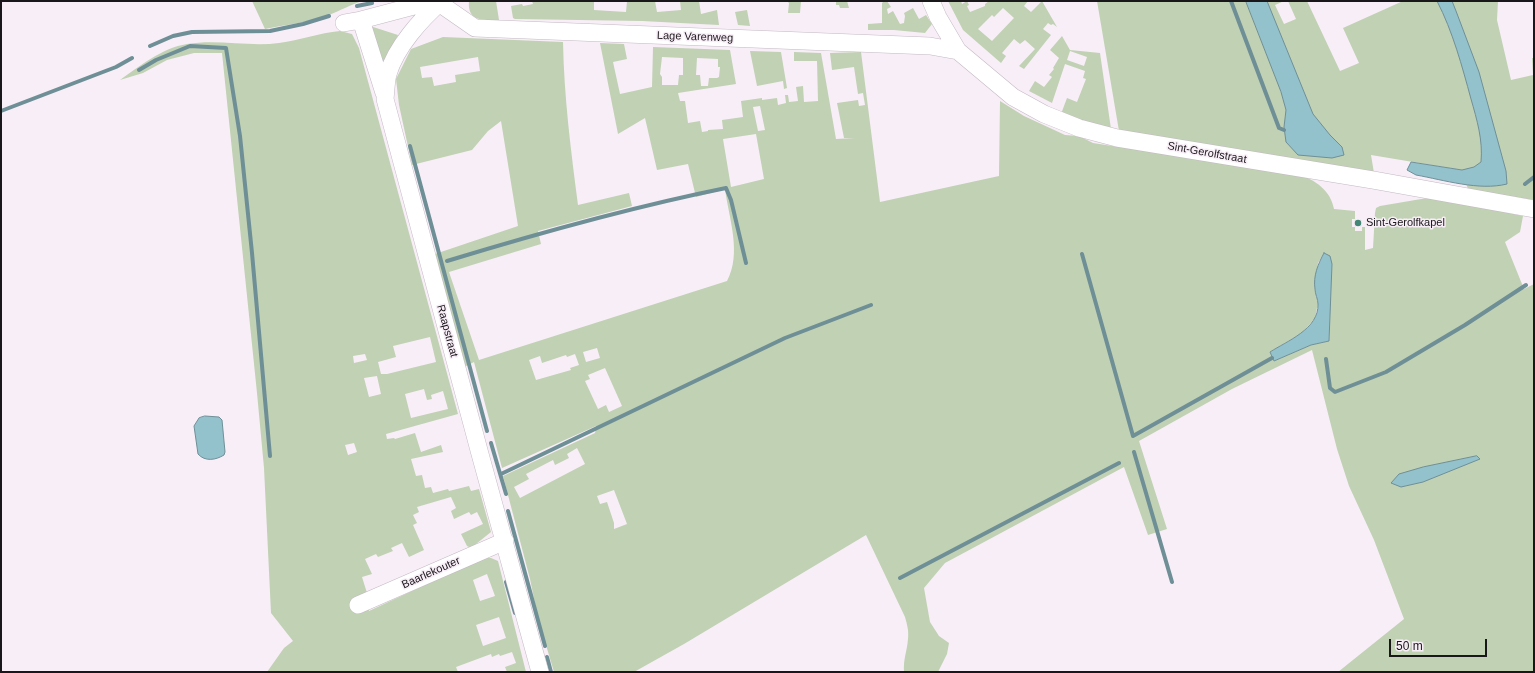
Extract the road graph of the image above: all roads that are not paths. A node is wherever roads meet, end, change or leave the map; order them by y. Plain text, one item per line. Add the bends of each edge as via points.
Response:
1 (930, 1) edge
2 (440, 2) edge
3 (361, 20) junction
4 (344, 23) dead end
5 (958, 51) junction
6 (385, 99) junction
7 (1534, 209) edge
8 (505, 541) junction
9 (358, 605) dead end
10 (540, 672) edge

1 - 5 street, Sint-Gerolfstraat
2 - 3 street
2 - 5 street, Lage Varenweg via 475,28 930,46
2 - 6 street, Raapstraat via 396,53 388,75
3 - 4 street
3 - 6 street
5 - 7 street, Sint-Gerolfstraat via 1013,97 1044,114 1087,132
6 - 8 street, Raapstraat
8 - 9 street, Baarlekouter
8 - 10 street, Raapstraat

